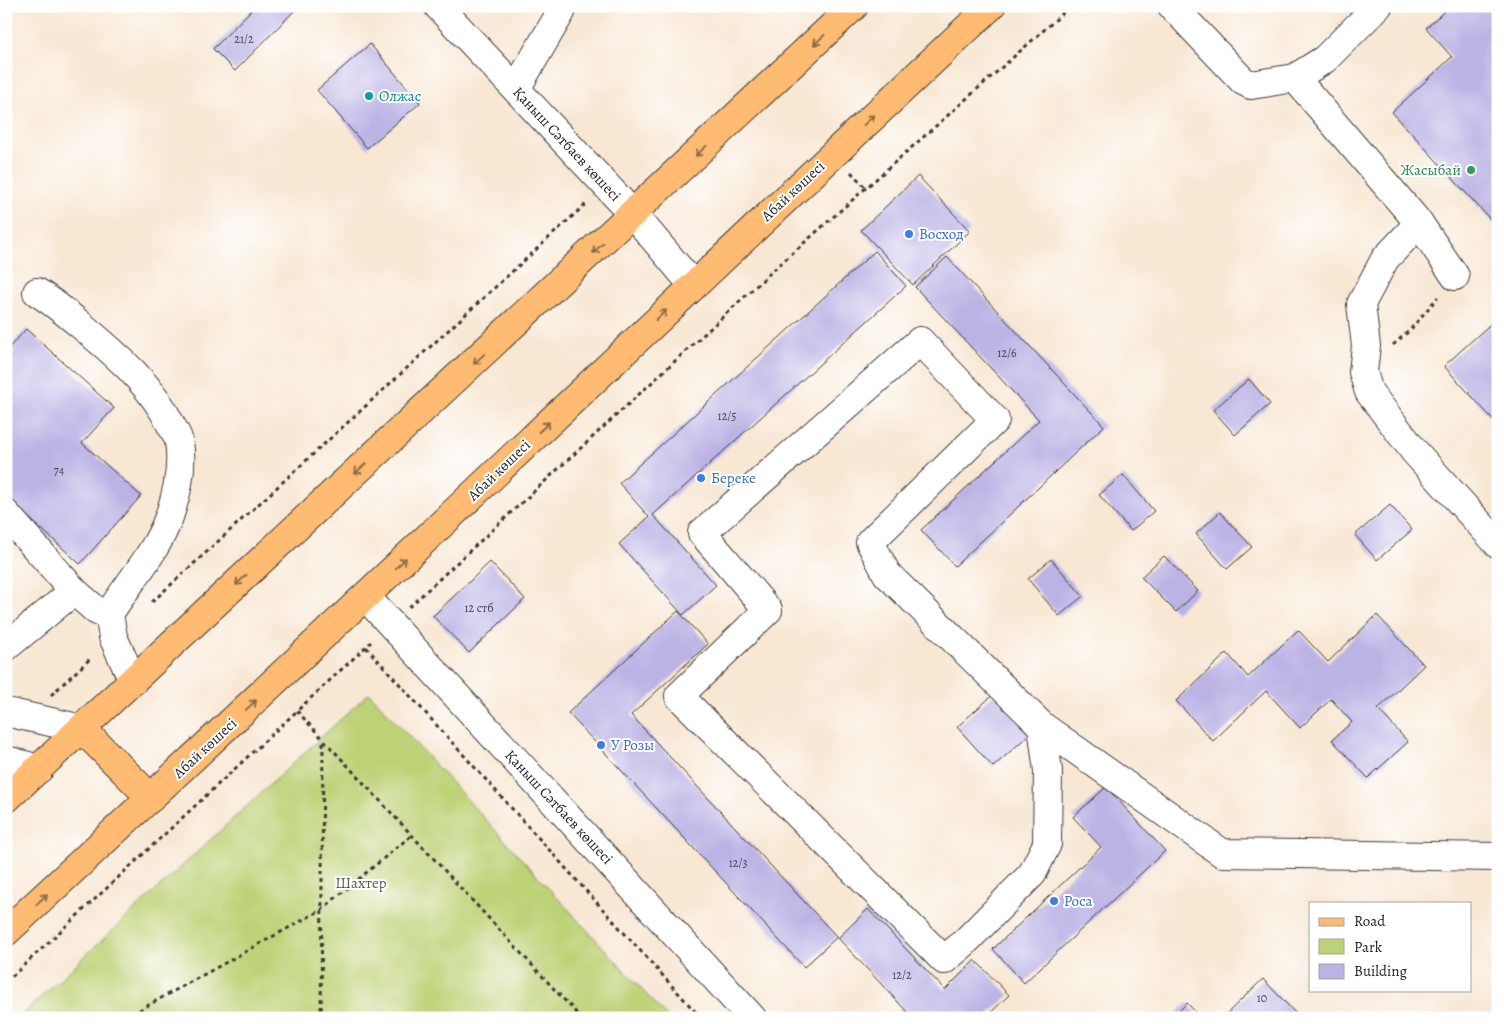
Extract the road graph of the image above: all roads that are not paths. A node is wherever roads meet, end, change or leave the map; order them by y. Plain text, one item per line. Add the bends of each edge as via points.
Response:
1 (438, 6) edge
2 (563, 6) edge
3 (854, 6) edge
4 (991, 6) edge
5 (1172, 6) edge
6 (1378, 6) edge
7 (1295, 78) junction
8 (516, 89) junction
9 (633, 214) junction
10 (1419, 223) junction
11 (1455, 276) road end
12 (693, 285) junction
13 (37, 292) dead end
14 (6, 514) edge
15 (1498, 544) edge
16 (74, 591) junction
17 (366, 597) junction
18 (111, 625) junction
19 (6, 647) edge
20 (133, 681) junction
21 (16, 715) edge
22 (1042, 726) junction
23 (82, 728) junction
24 (6, 760) edge
25 (39, 769) junction
26 (151, 798) junction
27 (6, 799) edge
28 (1498, 857) edge
29 (6, 932) edge
30 (752, 1018) edge

1 - 8 street, Қаныш Сәтбаев көшесі
2 - 8 street
3 -> 9 main road
12 -> 4 main road, Абай көшесі
5 - 7 street via 1243,81 1251,85
6 - 7 street via 1325,59
7 - 10 street
8 - 9 street, Қаныш Сәтбаев көшесі
9 - 12 street, Қаныш Сәтбаев көшесі
9 -> 20 main road
10 - 11 street
10 - 15 street via 1386,259 1361,304 1366,346 1363,372 1369,392 1414,451
17 -> 12 main road, Абай көшесі
13 - 18 street via 60,306 134,373 165,412 179,440 179,479 168,518 151,554 125,588
14 - 16 street
16 - 18 street
16 - 19 street
26 -> 17 main road, Абай көшесі
17 - 30 street, Қаныш Сәтбаев көшесі
18 - 20 street
20 - 23 main road
21 - 23 street
22 - 22 street via 1048,771 1047,844 1032,874 944,960 679,696 768,610 702,533 920,341 995,420 870,542 887,574
22 - 28 street via 1222,853
23 - 25 main road
23 - 26 main road
24 - 25 street
25 - 27 main road
29 -> 26 main road, Абай көшесі

